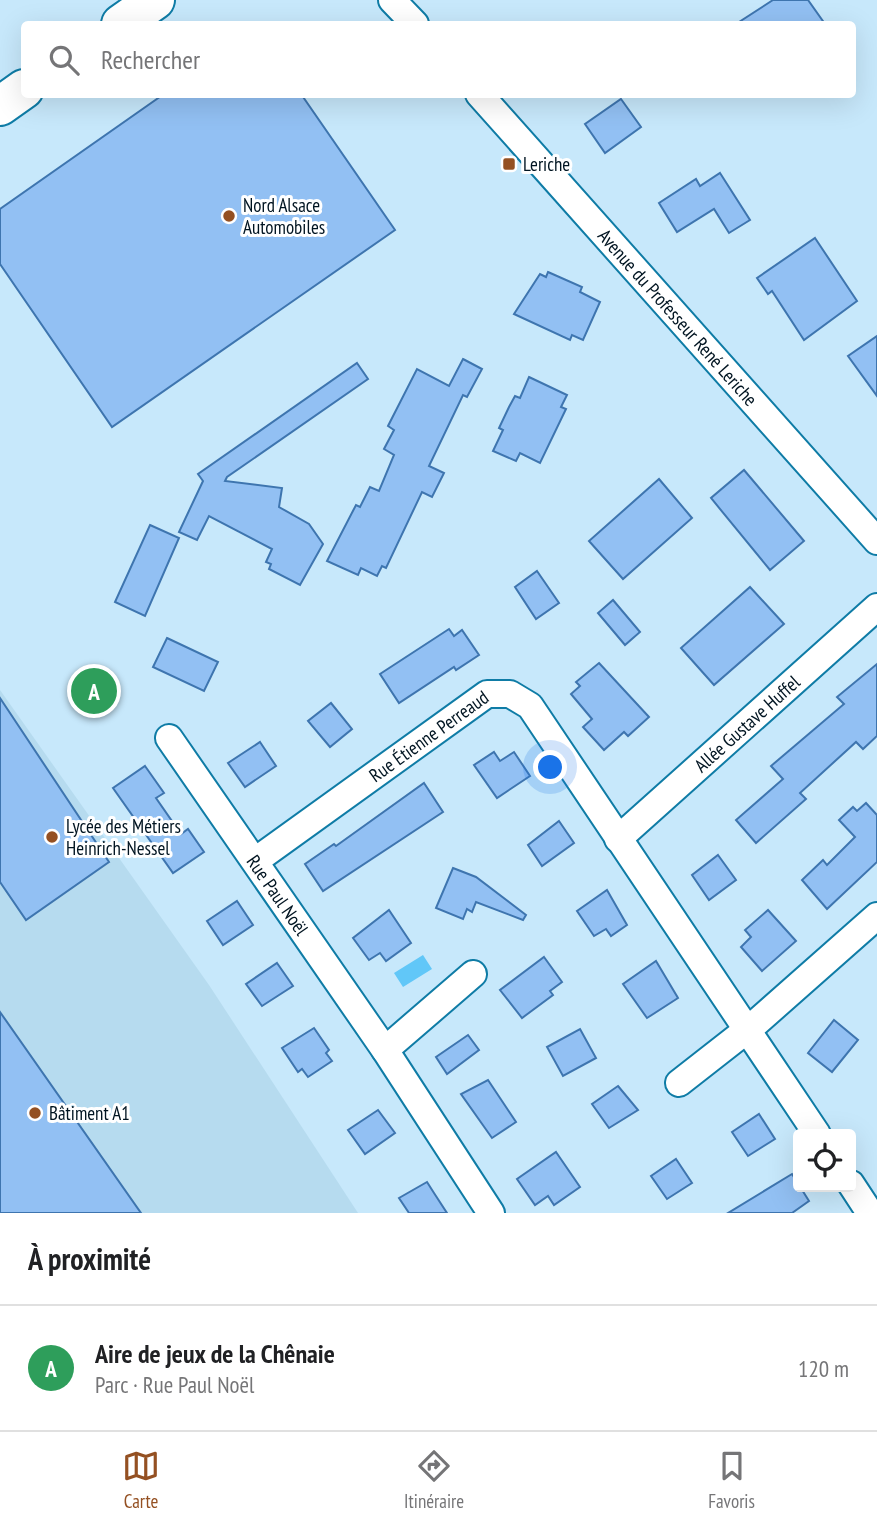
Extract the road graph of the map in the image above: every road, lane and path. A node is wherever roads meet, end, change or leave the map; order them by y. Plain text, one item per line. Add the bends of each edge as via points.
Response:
1 (392, 0) edge
2 (412, 21) edge
3 (21, 91) edge
4 (483, 98) edge
5 (0, 106) edge
6 (877, 541) edge
7 (877, 607) edge
8 (169, 738) dead end
9 (618, 839) junction
10 (255, 861) junction
11 (877, 916) edge
12 (473, 974) dead end
13 (747, 1030) junction
14 (385, 1050) junction
15 (679, 1083) dead end
16 (814, 1129) edge
17 (855, 1192) edge
18 (864, 1211) edge
19 (491, 1213) edge

1 - 2 street
3 - 5 main road
4 - 6 street, Avenue du Professeur René Leriche
7 - 9 street, Allée Gustave Huffel
8 - 10 street, Rue Paul Noël
9 - 10 street, Rue Étienne Perreaud via 530,706 510,694 487,694
9 - 13 street, Rue Étienne Perreaud
10 - 14 street, Rue Paul Noël
11 - 13 street
12 - 14 street
13 - 15 street
13 - 16 street, Rue Étienne Perreaud
14 - 19 street, Rue Paul Noël
17 - 18 street

